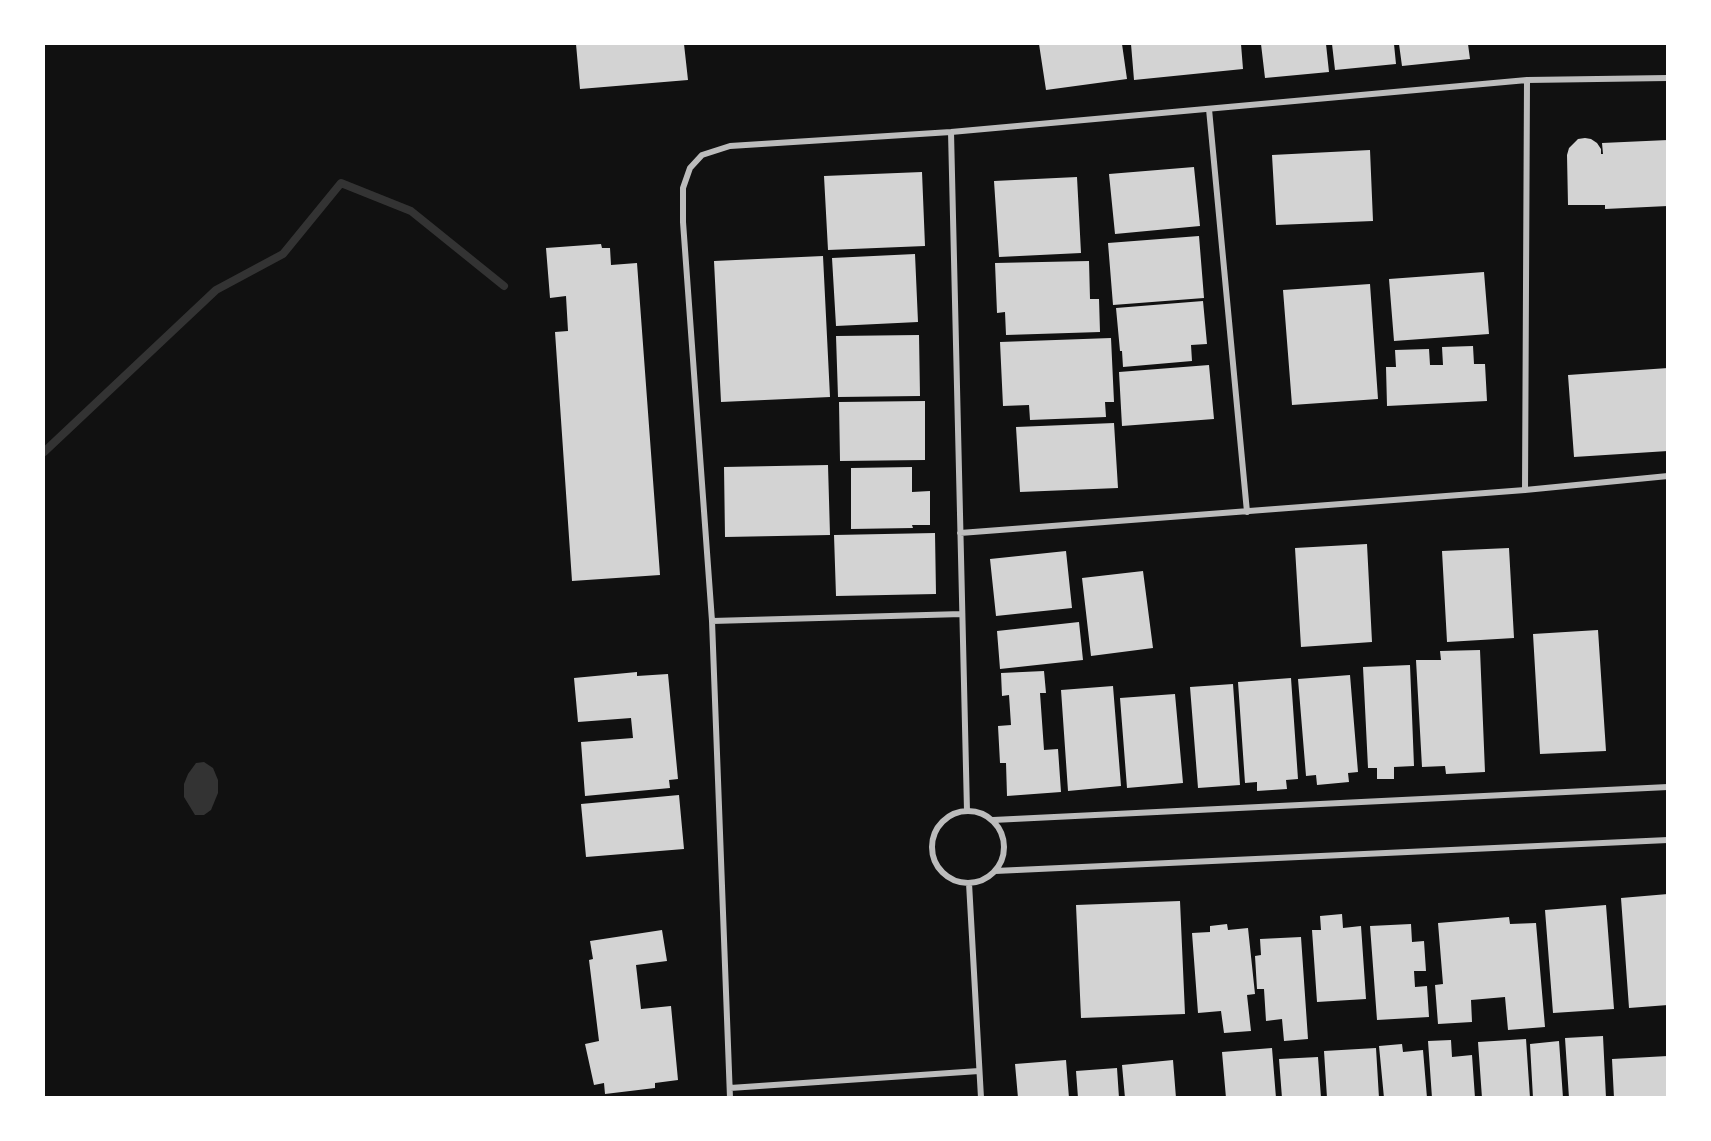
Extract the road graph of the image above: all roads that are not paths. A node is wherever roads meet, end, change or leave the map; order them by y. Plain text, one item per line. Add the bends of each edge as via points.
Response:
1 (1668, 78) edge
2 (1527, 80) junction
3 (1209, 109) junction
4 (951, 132) junction
5 (1668, 476) edge
6 (1526, 490) junction
7 (1247, 512) junction
8 (960, 533) junction
9 (962, 614) junction
10 (712, 621) junction
11 (1668, 787) edge
12 (967, 811) junction
13 (993, 820) junction
14 (1668, 840) edge
15 (995, 871) junction
16 (969, 883) junction
17 (979, 1071) junction
18 (730, 1088) junction
19 (730, 1098) edge
20 (981, 1098) edge

1 - 2 street
2 - 3 street
2 - 6 street
3 - 4 street
3 - 7 street
4 - 8 street
4 - 10 street via 730,146 702,155 690,168 682,188 683,222
5 - 6 street
6 - 7 street
7 - 8 street
8 - 9 street
9 - 10 street
9 - 12 street
10 - 18 street
11 - 13 street
12 - 13 street
12 - 16 street via 942,822 934,835 933,848 944,873
13 - 15 street via 1001,831 1004,846
14 - 15 street
15 - 16 street via 984,880
16 - 17 street
17 - 18 street
17 - 20 street
18 - 19 street

